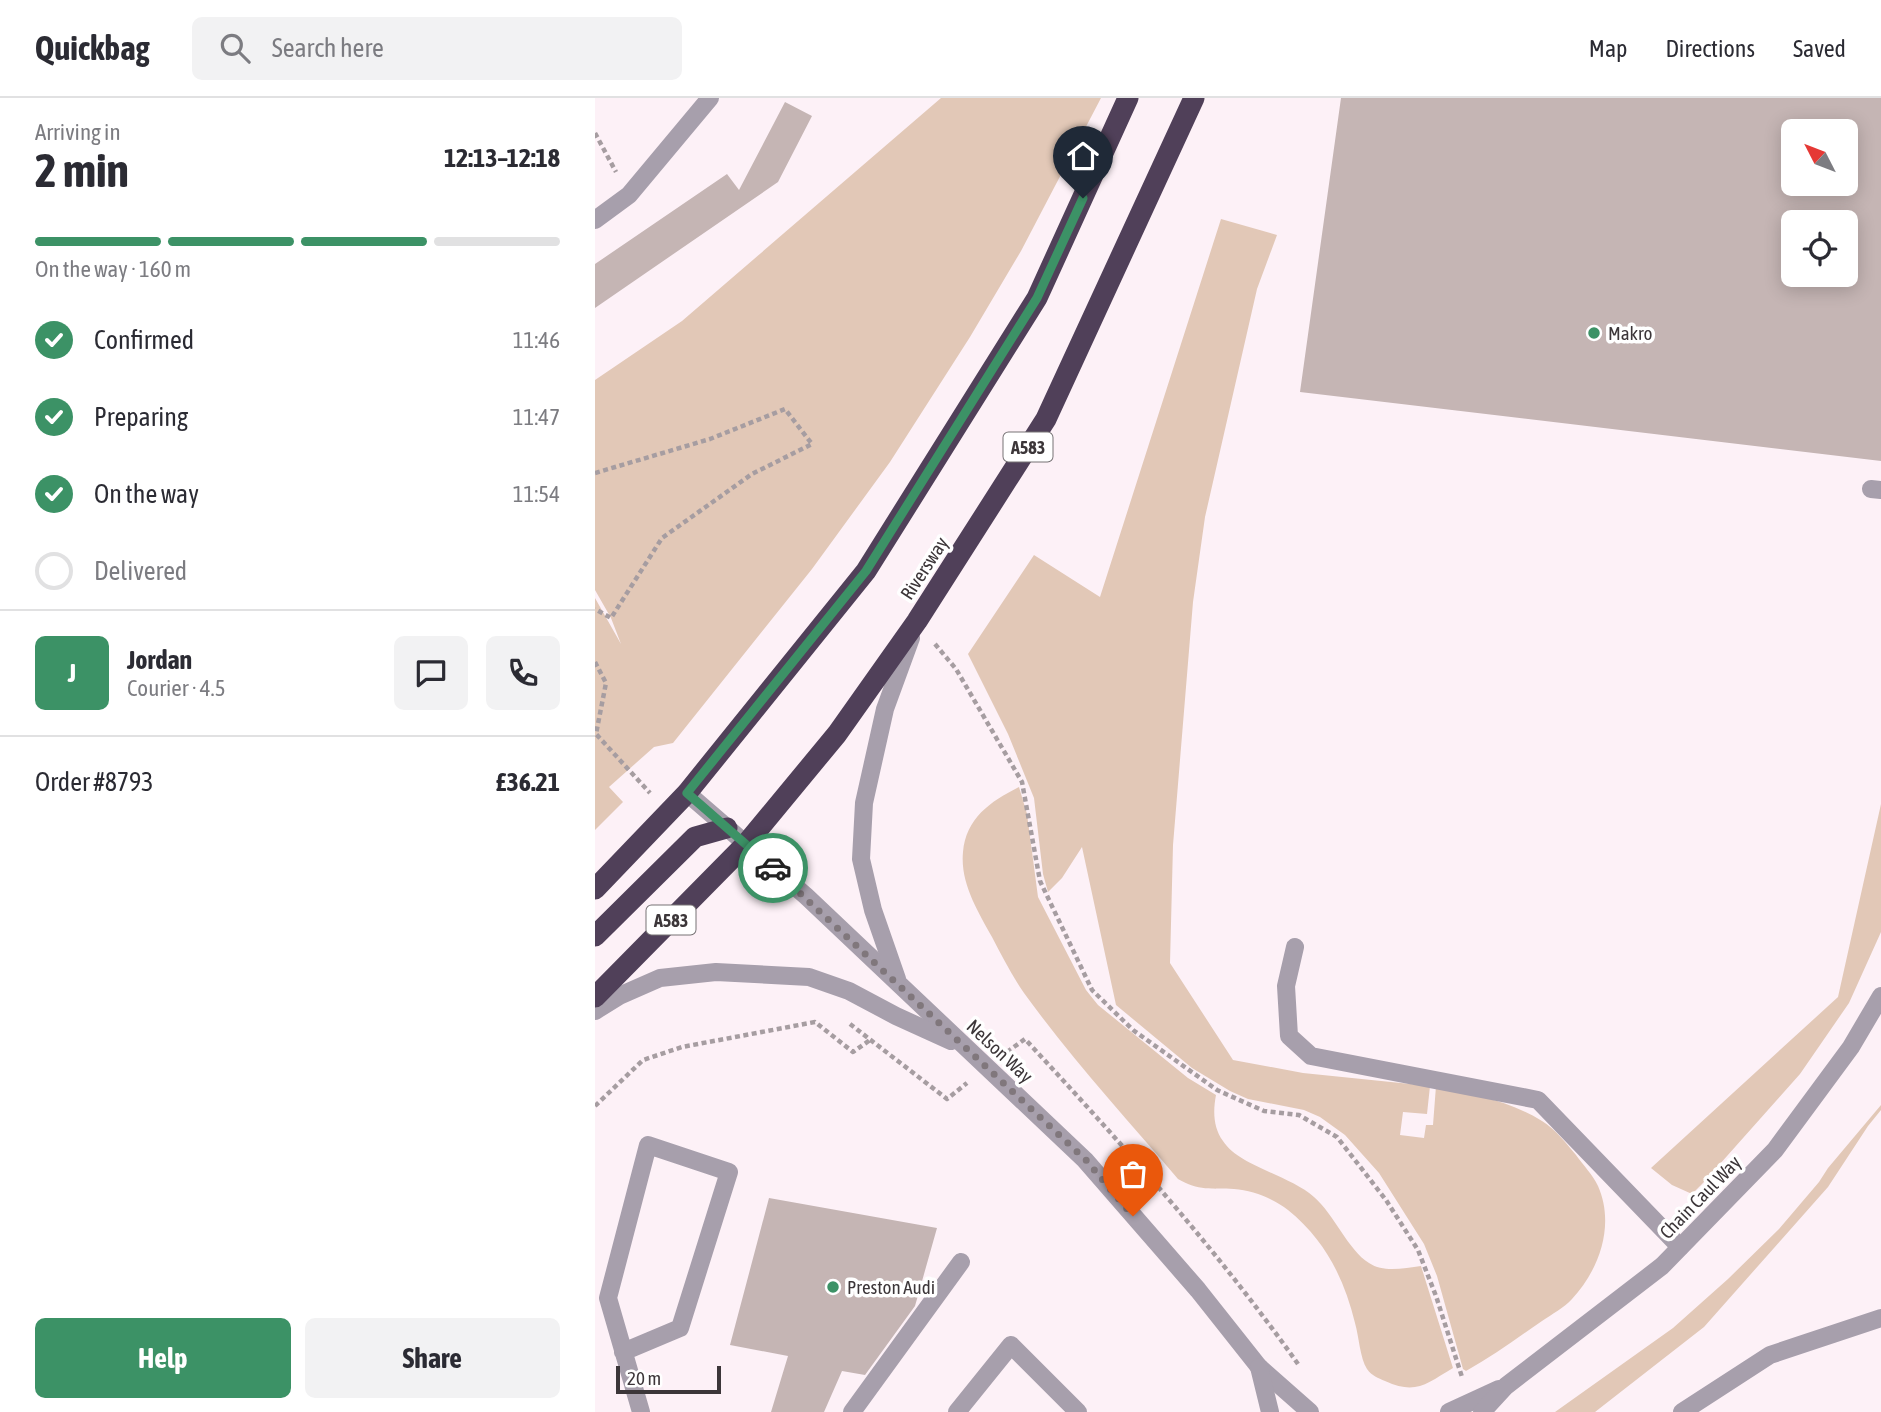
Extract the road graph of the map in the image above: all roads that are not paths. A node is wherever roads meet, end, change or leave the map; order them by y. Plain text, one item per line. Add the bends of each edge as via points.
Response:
1 (710, 98) edge
2 (1128, 98) edge
3 (1193, 98) edge
4 (595, 220) edge
5 (917, 621) junction
6 (687, 793) junction
7 (727, 828) junction
8 (746, 844) junction
9 (595, 889) edge
10 (595, 936) edge
11 (1295, 947) dead end
12 (898, 983) junction
13 (595, 997) edge
14 (1879, 1005) edge
15 (595, 1011) edge
16 (963, 1047) junction
17 (1680, 1247) junction
18 (961, 1262) dead end
19 (1881, 1318) edge
20 (623, 1352) junction
21 (1259, 1367) junction
22 (1506, 1386) junction
23 (641, 1412) edge
24 (852, 1412) edge
25 (957, 1412) edge
26 (1078, 1412) edge
27 (1270, 1412) edge
28 (1310, 1412) edge
29 (1449, 1412) edge
30 (1482, 1412) edge
31 (1682, 1412) edge

1 - 4 street via 629,195
2 - 6 highway via 1037,298 866,571
3 - 5 highway, Riversway / A583 via 1046,419
5 - 8 highway, Riversway / A583 via 829,745
5 - 12 street via 885,709 864,803 861,859
6 - 7 street, Nelson Way
6 - 9 highway
7 - 8 street, Nelson Way
7 - 10 highway, A583 via 695,836
8 - 12 street, Nelson Way
8 - 13 highway, Riversway / A583
11 - 17 street via 1286,986 1289,1036 1311,1056 1538,1100
12 - 16 street, Nelson Way
14 - 17 street, Chain Caul Way via 1775,1150
15 - 16 street via 660,978 716,972 809,977 849,991
16 - 21 street, Nelson Way via 1086,1160
17 - 22 street, Chain Caul Way
18 - 24 street
19 - 31 street via 1770,1355
20 - 20 street via 680,1328 729,1172 648,1145 608,1298
20 - 23 street
21 - 27 street, Nelson Way
21 - 28 street, Nelson Way
22 - 29 street, Chain Caul Way
22 - 30 street, Chain Caul Way
25 - 26 street via 1011,1345

